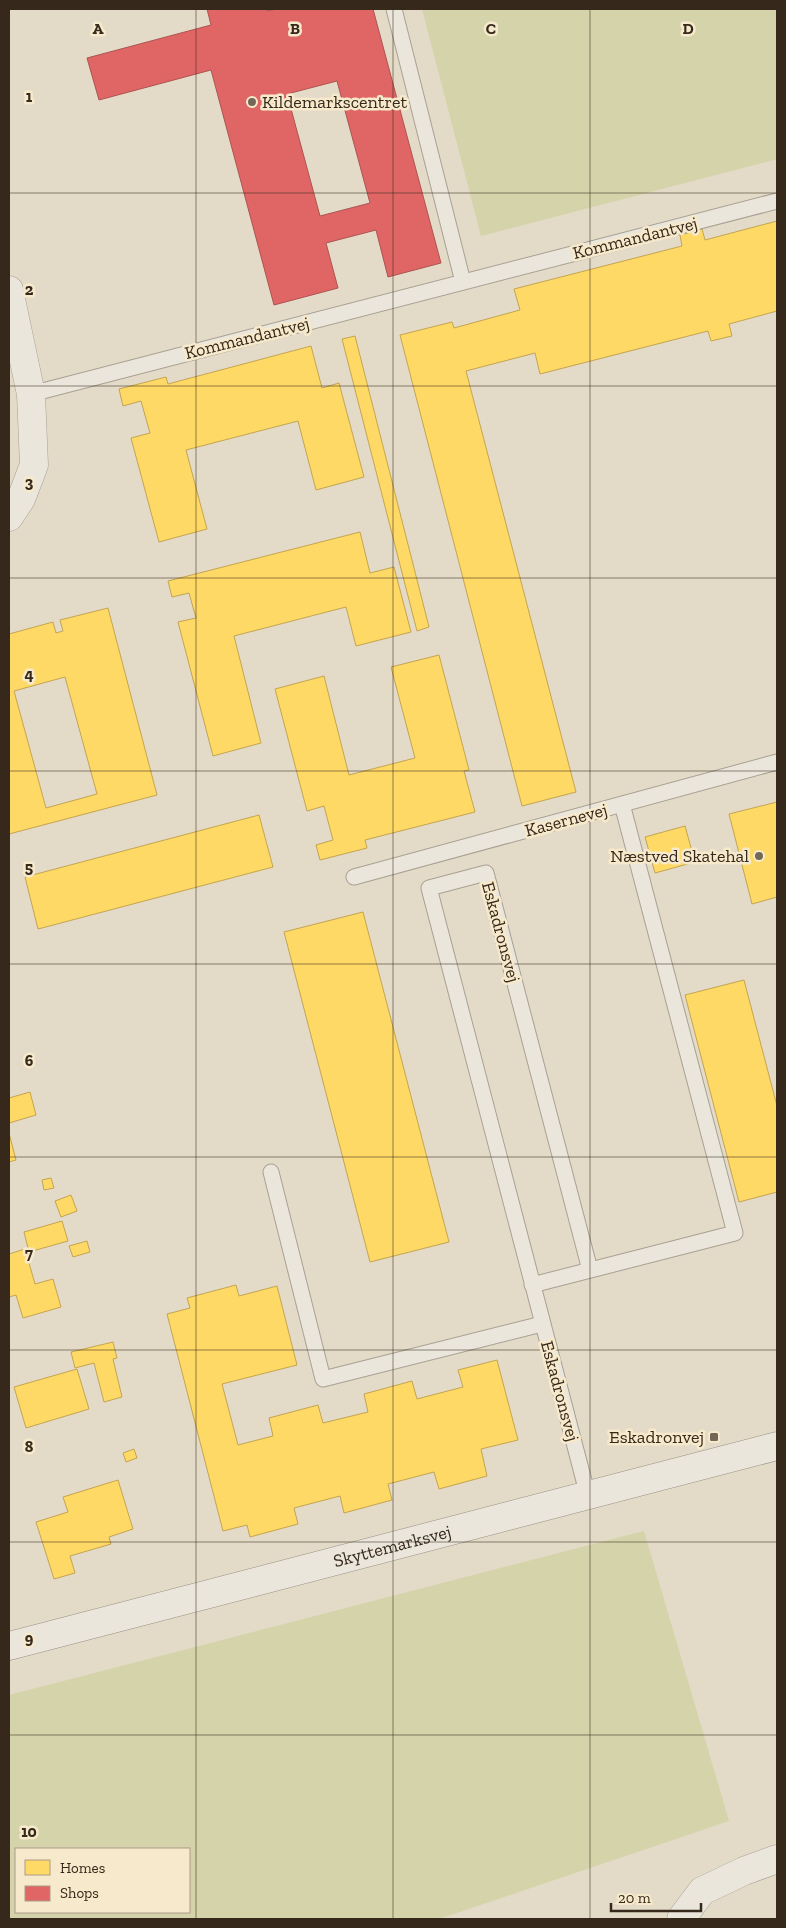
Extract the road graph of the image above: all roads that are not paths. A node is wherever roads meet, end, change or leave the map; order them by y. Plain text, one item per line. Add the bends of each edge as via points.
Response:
1 (394, 9) edge
2 (777, 201) edge
3 (463, 282) junction
4 (9, 290) edge
5 (31, 394) junction
6 (9, 517) edge
7 (777, 762) edge
8 (622, 804) junction
9 (354, 877) dead end
10 (271, 1172) dead end
11 (590, 1270) junction
12 (532, 1285) junction
13 (542, 1324) junction
14 (777, 1446) edge
15 (588, 1496) junction
16 (9, 1646) edge
17 (777, 1859) edge
18 (681, 1919) edge

1 - 3 lane
2 - 3 lane, Kommandantvej
3 - 5 lane, Kommandantvej
4 - 5 street
5 - 6 street via 34,465 21,499
7 - 8 lane, Kasernevej
8 - 9 lane, Kasernevej
8 - 11 lane via 735,1233
10 - 13 lane via 323,1379
11 - 12 lane
11 - 12 lane, Eskadronsvej via 486,873 429,888
12 - 13 lane, Eskadronsvej
13 - 15 lane, Eskadronsvej
14 - 15 street, Skyttemarksvej
15 - 16 street, Skyttemarksvej
17 - 18 street via 702,1891

